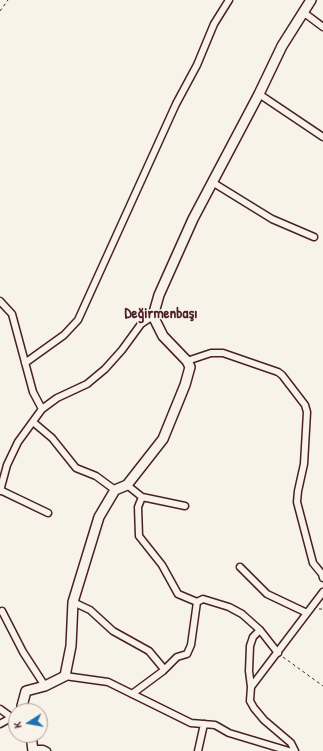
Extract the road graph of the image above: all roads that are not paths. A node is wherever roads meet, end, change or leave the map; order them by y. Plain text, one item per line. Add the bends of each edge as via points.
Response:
1 (229, 0) edge
2 (311, 0) edge
3 (303, 12) junction
4 (323, 27) edge
5 (259, 94) junction
6 (323, 137) edge
7 (212, 182) junction
8 (314, 237) dead end
9 (0, 301) edge
10 (153, 316) junction
11 (187, 361) junction
12 (24, 363) junction
13 (42, 409) junction
14 (33, 422) junction
15 (127, 485) junction
16 (0, 490) edge
17 (115, 490) junction
18 (142, 497) junction
19 (185, 506) dead end
20 (48, 513) dead end
21 (240, 567) dead end
22 (323, 574) edge
23 (323, 592) edge
24 (73, 602) junction
25 (196, 602) junction
26 (2, 611) dead end
27 (307, 613) junction
28 (260, 630) junction
29 (278, 653) junction
30 (164, 669) junction
31 (65, 676) junction
32 (45, 686) junction
33 (251, 687) junction
34 (132, 694) junction
35 (23, 703) edge
36 (204, 724) junction
37 (33, 750) edge
38 (47, 751) edge
39 (198, 751) edge
40 (289, 751) edge
41 (294, 751) edge

1 - 12 street via 214,24 197,65 176,104 78,320 64,335
2 - 3 street
3 - 4 street
3 - 5 street via 282,46
5 - 6 street
5 - 7 street
7 - 8 street via 272,219
7 - 10 street via 169,271
9 - 12 street via 12,314
10 - 11 street via 163,336
10 - 13 street via 141,324 105,369 87,384 57,398
11 - 15 street via 190,367 185,385 163,439
11 - 22 street via 210,353 223,353 278,372 304,405 307,412 304,464 297,502 313,563
12 - 13 street via 33,392
13 - 14 street
14 - 16 street via 9,459
14 - 17 street via 52,438 76,468 96,476
15 - 17 street
15 - 18 street
16 - 20 street
17 - 24 street via 99,517
18 - 19 street
18 - 25 street via 138,507 139,536 162,565 178,594
21 - 27 street via 267,594
23 - 27 street
24 - 30 street via 90,610 113,631 149,651
24 - 31 street via 71,646
25 - 28 street via 203,599 229,607 242,614
25 - 30 street via 191,645 187,654 177,657
26 - 32 street via 23,652
27 - 29 street
28 - 29 street
28 - 33 street via 253,637 248,657
29 - 33 street
30 - 34 street
31 - 32 street
31 - 34 street via 108,682
32 - 35 street via 26,691
33 - 41 street via 250,700 254,708 264,720 287,738
34 - 36 street via 191,723
36 - 39 street
36 - 40 street via 215,725 229,733
37 - 38 street

